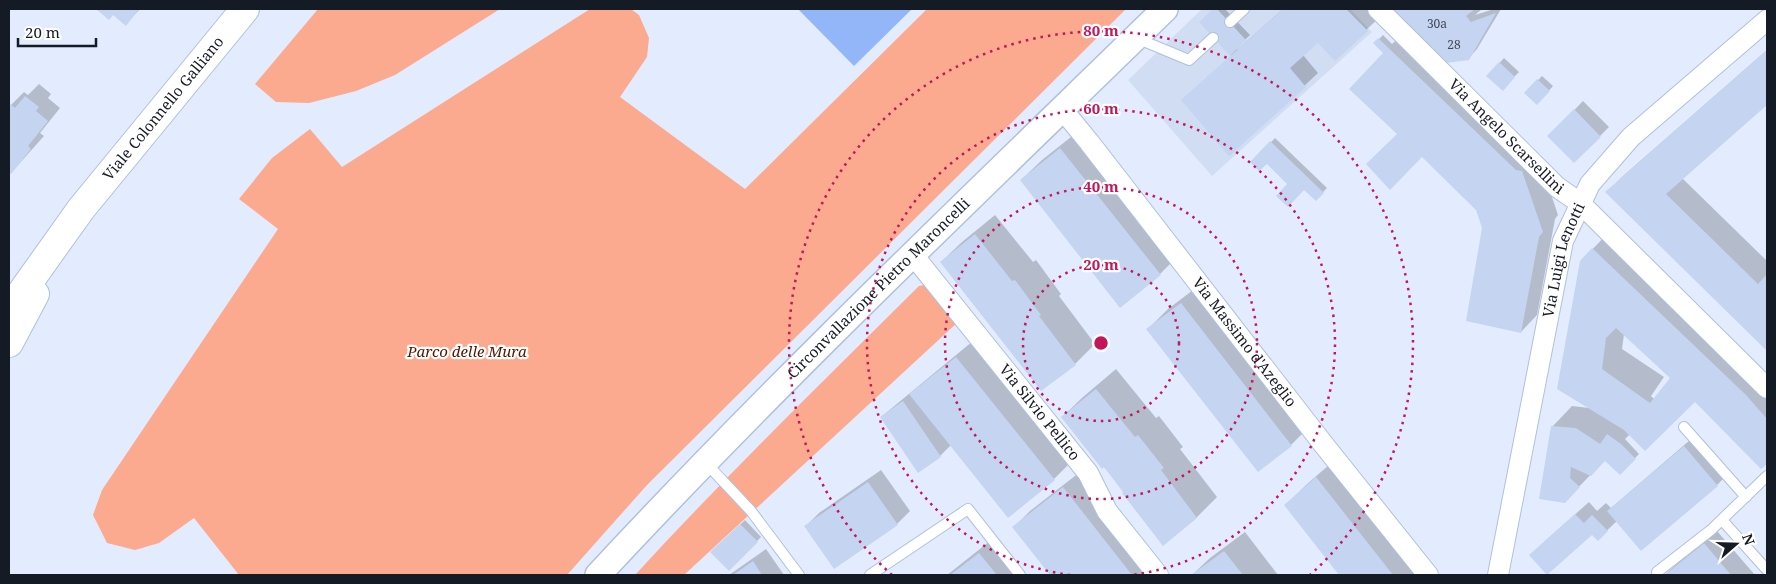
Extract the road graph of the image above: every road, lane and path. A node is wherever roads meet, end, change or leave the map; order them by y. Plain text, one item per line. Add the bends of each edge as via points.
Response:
1 (245, 9) edge
2 (1165, 9) edge
3 (1244, 9) edge
4 (1378, 9) edge
5 (1767, 20) edge
6 (1230, 22) dead end
7 (1135, 38) junction
8 (1213, 38) dead end
9 (1062, 109) junction
10 (1580, 203) junction
11 (81, 209) junction
12 (913, 255) junction
13 (9, 281) edge
14 (9, 310) edge
15 (9, 343) edge
16 (1767, 388) edge
17 (1684, 427) dead end
18 (704, 462) junction
19 (1767, 476) edge
20 (1746, 497) junction
21 (1722, 520) junction
22 (1767, 570) edge
23 (1657, 572) dead end
24 (598, 575) edge
25 (799, 575) edge
26 (870, 575) edge
27 (1020, 575) edge
28 (1158, 575) edge
29 (1428, 575) edge
30 (1498, 575) edge

1 - 11 main road, Viale Colonnello Galliano
2 - 7 street, Circonvallazione Pietro Maroncelli
3 - 6 lane
4 - 10 street, Via Angelo Scarsellini via 1557,187
5 - 10 street, Via Luigi Lenotti via 1631,137 1590,184
7 - 8 lane via 1189,60
7 - 9 street, Circonvallazione Pietro Maroncelli
9 - 12 street, Circonvallazione Pietro Maroncelli
9 - 29 street, Via Massimo d'Azeglio
10 - 16 street, Via Angelo Scarsellini
10 - 30 street, Via Luigi Lenotti via 1564,241
11 - 13 main road, Viale Colonnello Galliano
11 - 14 main road, Viale Colonnello Galliano
11 - 15 main road, Viale Colonnello Galliano
12 - 18 street, Circonvallazione Pietro Maroncelli
12 - 28 street, Via Silvio Pellico via 1088,473 1108,511
17 - 20 lane
18 - 24 street, Circonvallazione Pietro Maroncelli
18 - 25 lane via 751,511
19 - 20 lane
20 - 21 lane
21 - 22 lane
21 - 23 lane
26 - 27 lane via 968,509

